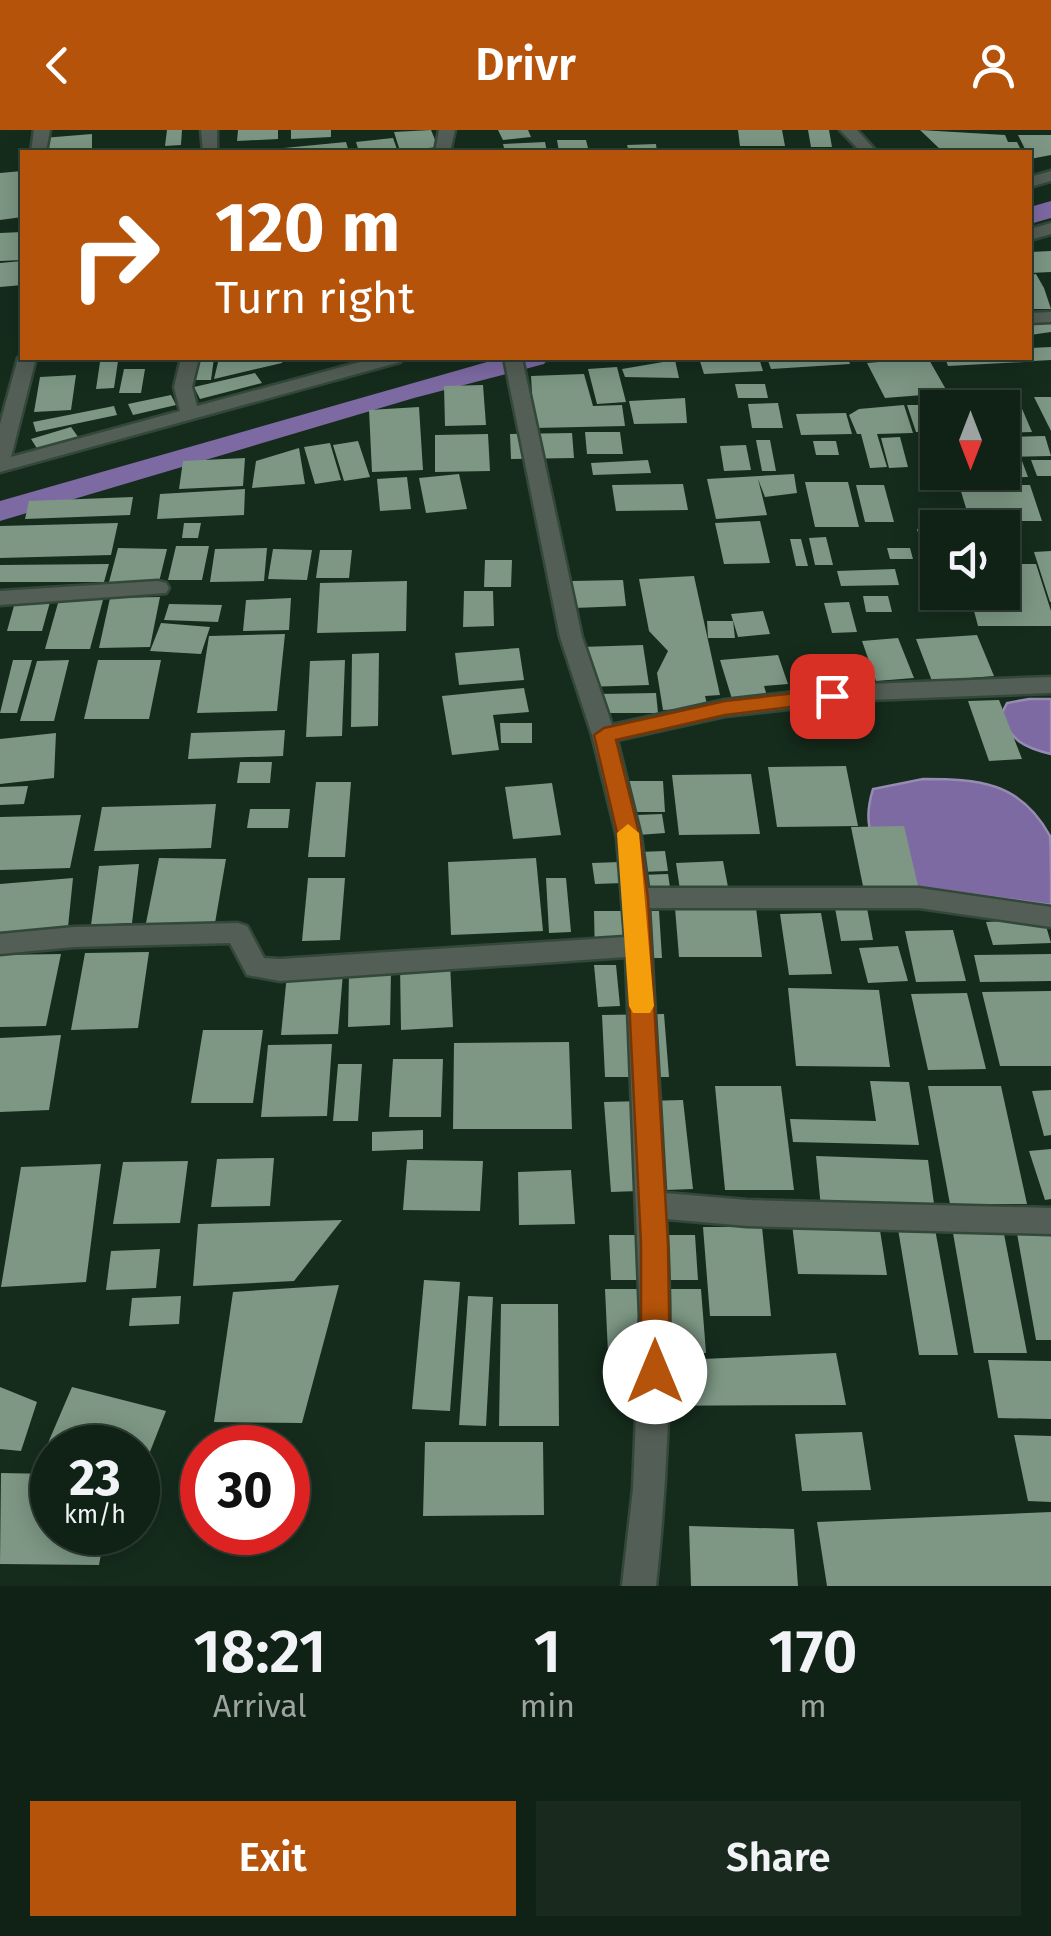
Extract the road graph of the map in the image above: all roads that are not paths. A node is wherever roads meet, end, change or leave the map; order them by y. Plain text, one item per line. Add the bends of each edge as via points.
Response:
1 (848, 130) edge
2 (866, 150) edge
3 (26, 360) edge
4 (190, 360) edge
5 (387, 360) edge
6 (513, 360) edge
7 (190, 414) junction
8 (0, 463) edge
9 (158, 588) dead end
10 (0, 598) edge
11 (1051, 685) edge
12 (604, 735) junction
13 (636, 898) junction
14 (1051, 917) edge
15 (0, 944) edge
16 (638, 946) junction
17 (652, 1205) junction
18 (1051, 1221) edge
19 (638, 1586) edge

1 - 2 street
3 - 8 street
4 - 7 street via 183,387
5 - 7 street
6 - 12 street via 570,637
7 - 8 street
9 - 10 street
11 - 12 street via 868,692 725,708
12 - 13 street
13 - 14 street via 919,898
13 - 16 street
15 - 16 street via 238,933 256,968 280,970
16 - 17 street
17 - 18 street
17 - 19 street via 655,1399

